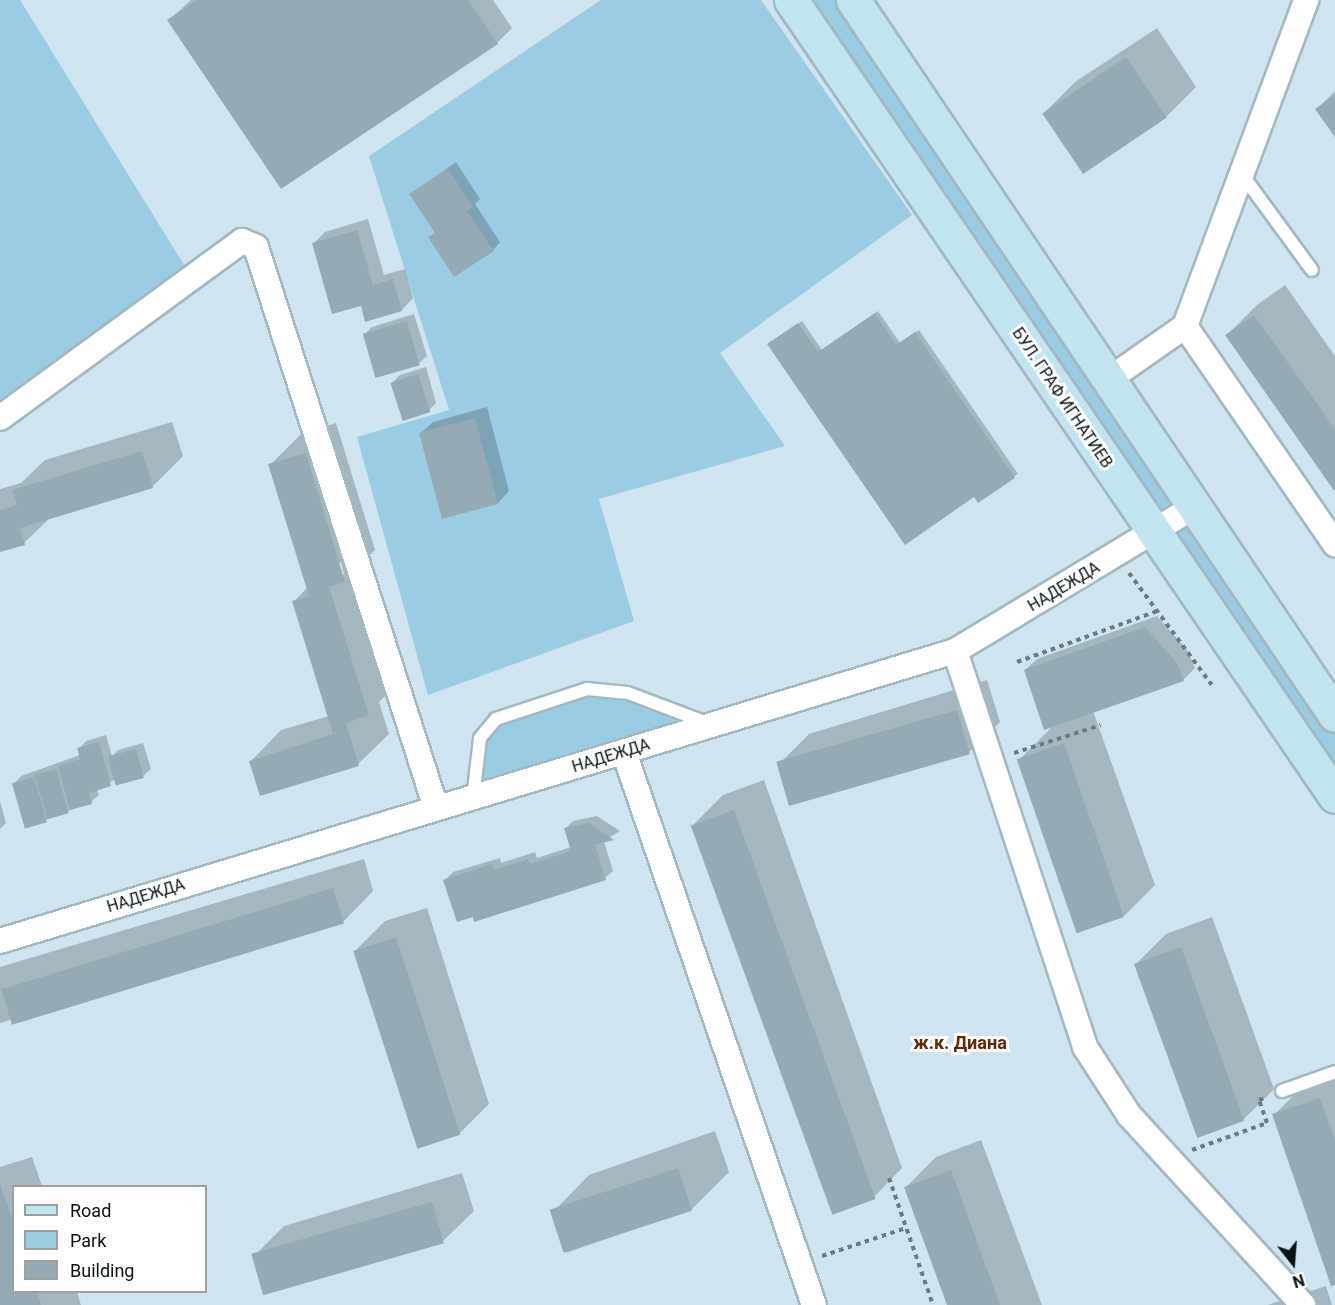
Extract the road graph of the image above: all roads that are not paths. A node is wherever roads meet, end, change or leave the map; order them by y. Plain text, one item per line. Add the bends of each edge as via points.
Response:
1 (790, 0) edge
2 (853, 0) edge
3 (1306, 0) edge
4 (1241, 172) junction
5 (1312, 270) dead end
6 (1185, 326) junction
7 (1108, 380) junction
8 (0, 418) edge
9 (1194, 507) junction
10 (1154, 533) junction
11 (1335, 544) edge
12 (955, 651) junction
13 (1335, 715) edge
14 (714, 726) junction
15 (624, 752) junction
16 (1335, 796) edge
17 (473, 798) junction
18 (436, 808) junction
19 (0, 941) edge
20 (1335, 1072) edge
21 (1282, 1091) road end
22 (814, 1305) edge
23 (1303, 1305) edge

1 - 10 main road, БУЛ. ГРАФ ИГНАТИЕВ
2 - 7 main road
3 - 4 street
4 - 5 lane
4 - 6 street
6 - 7 street
6 - 11 street
7 - 9 main road
8 - 18 street via 242,241 256,247
9 - 10 street, НАДЕЖДА
9 - 13 main road
10 - 12 street, НАДЕЖДА
10 - 16 main road, БУЛ. ГРАФ ИГНАТИЕВ
12 - 14 street, НАДЕЖДА
12 - 23 street via 1085,1047 1129,1115
14 - 15 street, НАДЕЖДА
14 - 17 lane via 628,693 587,689 496,718 480,738
15 - 17 street, НАДЕЖДА
15 - 22 street
17 - 18 street, НАДЕЖДА
18 - 19 street, НАДЕЖДА
20 - 21 lane

